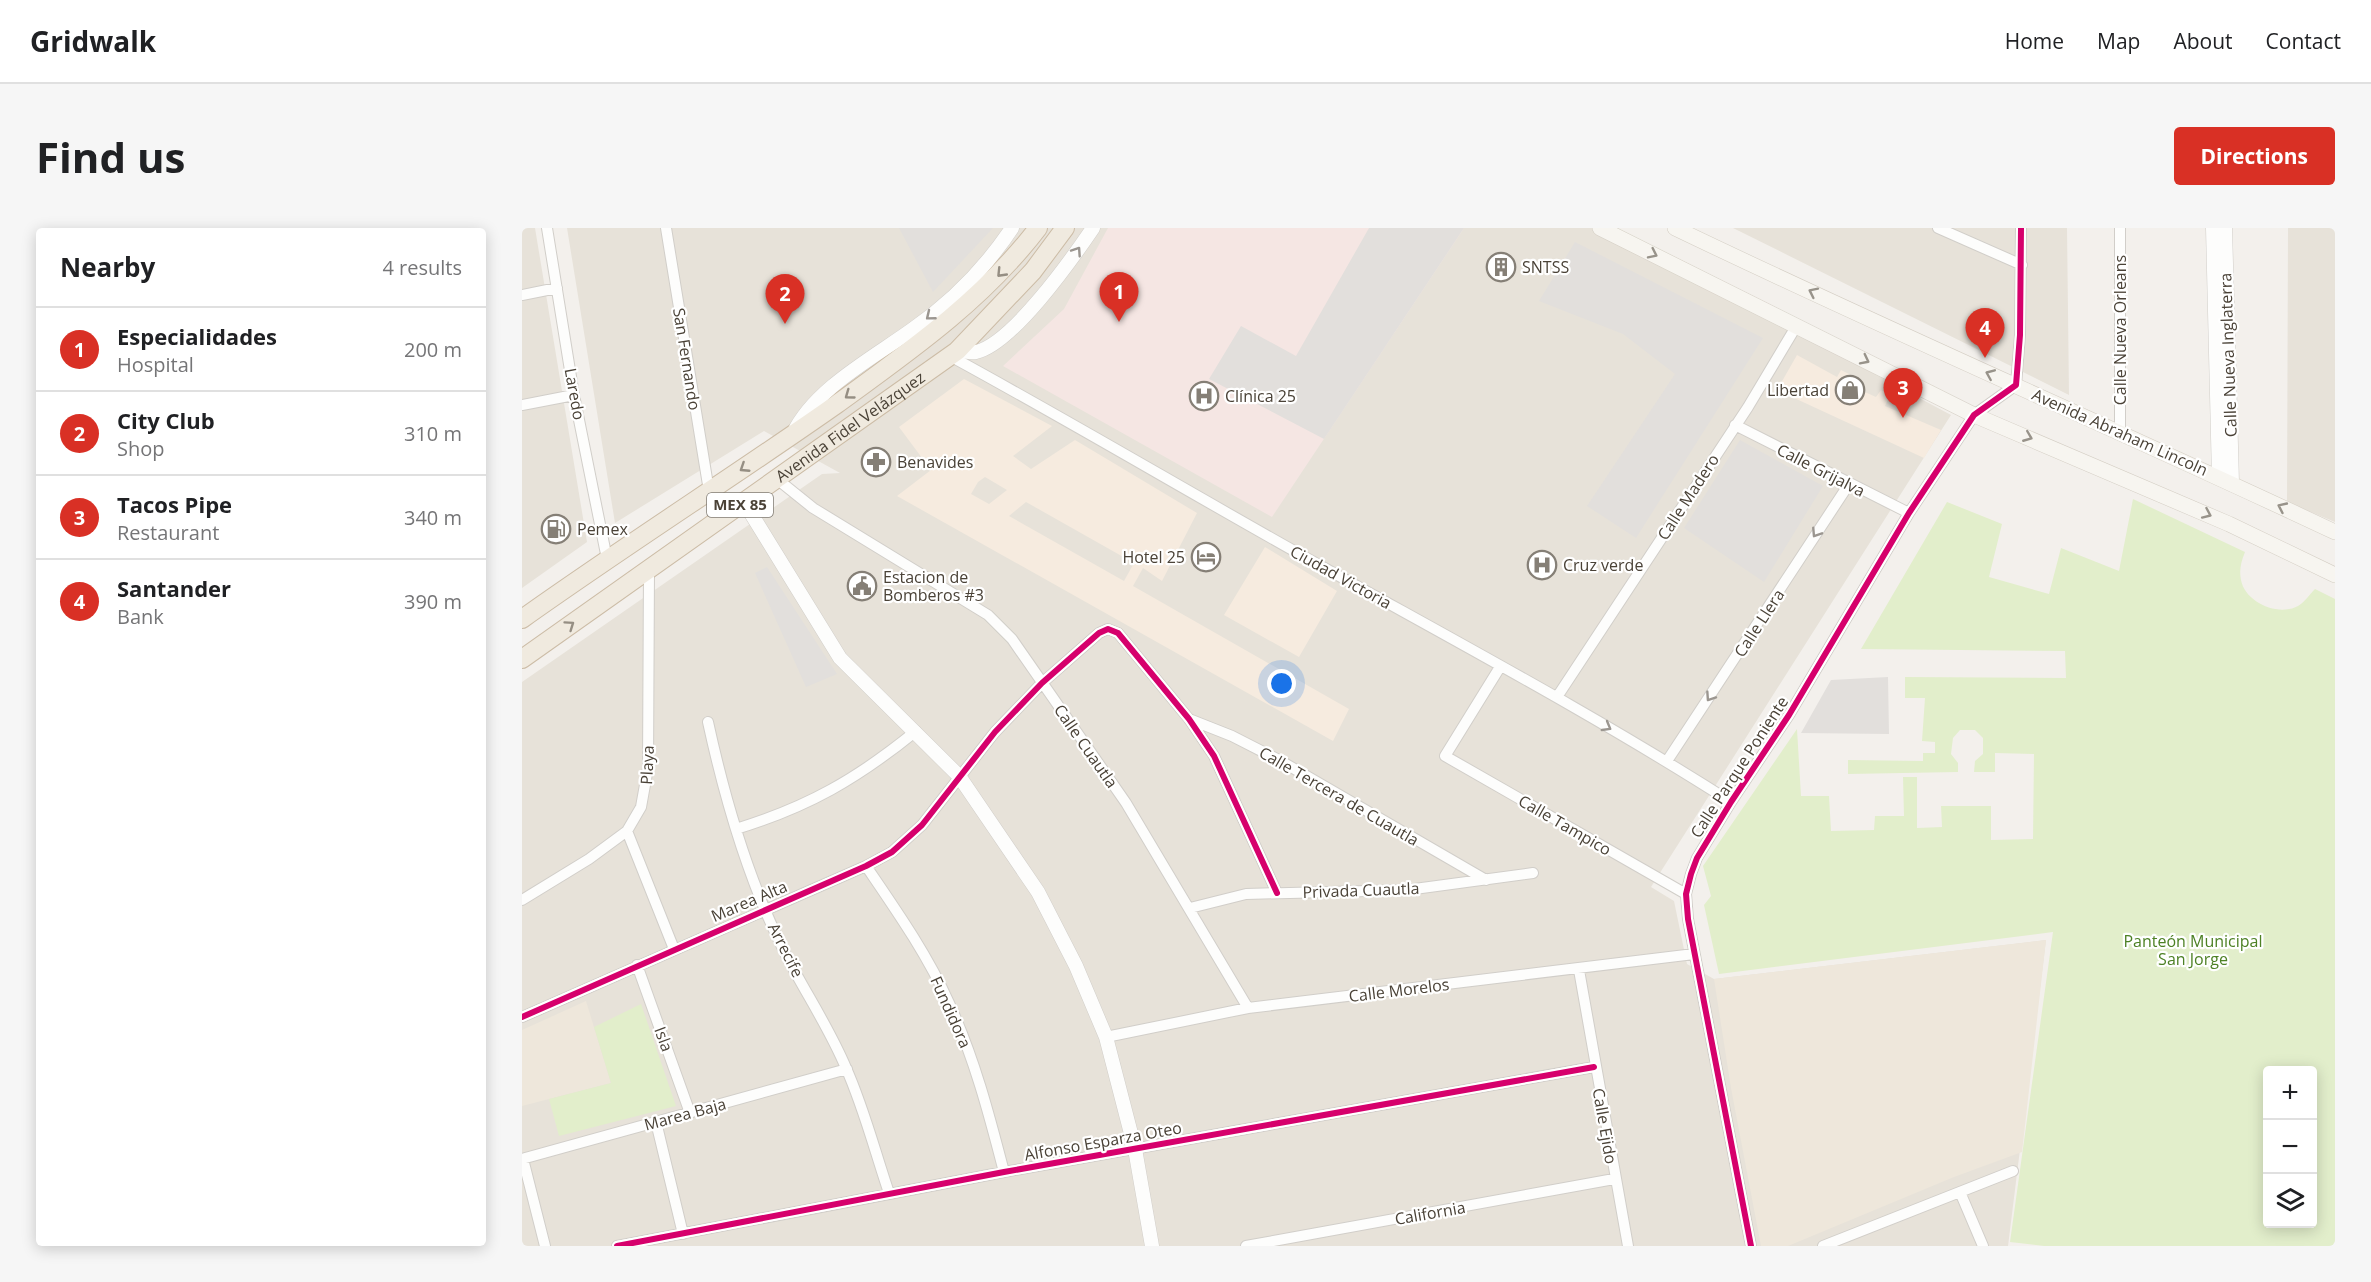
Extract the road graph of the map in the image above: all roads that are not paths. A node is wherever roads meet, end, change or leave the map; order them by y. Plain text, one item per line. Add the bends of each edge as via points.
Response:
1 (548, 228) edge
2 (666, 228) edge
3 (1012, 228) edge
4 (1038, 228) edge
5 (1065, 228) edge
6 (1093, 228) edge
7 (1600, 228) edge
8 (1938, 228) edge
9 (2021, 228) edge
10 (2120, 228) edge
11 (2213, 228) edge
12 (2225, 228) edge
13 (1682, 229) edge
14 (2022, 265) junction
15 (557, 288) junction
16 (522, 295) edge
17 (1797, 325) junction
18 (953, 353) junction
19 (2016, 385) junction
20 (574, 395) junction
21 (522, 405) edge
22 (1974, 415) junction
23 (1735, 425) junction
24 (2120, 431) junction
25 (792, 435) junction
26 (777, 479) junction
27 (2225, 480) junction
28 (1848, 484) junction
29 (709, 491) junction
30 (744, 502) junction
31 (1909, 513) junction
32 (2334, 529) edge
33 (607, 559) junction
34 (649, 569) junction
35 (2335, 575) edge
36 (522, 619) edge
37 (522, 659) edge
38 (1500, 667) junction
39 (1042, 683) junction
40 (1557, 697) junction
41 (1189, 719) junction
42 (708, 722) dead end
43 (916, 731) junction
44 (1667, 761) junction
45 (959, 776) junction
46 (1731, 802) junction
47 (736, 829) junction
48 (627, 831) junction
49 (866, 866) junction
50 (1533, 873) dead end
51 (1486, 880) junction
52 (1277, 893) junction
53 (1686, 894) junction
54 (522, 900) edge
55 (765, 908) junction
56 (1190, 908) junction
57 (674, 949) junction
58 (1694, 954) junction
59 (637, 965) junction
60 (1579, 970) junction
61 (1248, 1008) junction
62 (522, 1017) edge
63 (1106, 1038) junction
64 (1594, 1067) junction
65 (847, 1069) junction
66 (690, 1113) junction
67 (656, 1122) junction
68 (1135, 1149) junction
69 (522, 1159) edge
70 (2013, 1171) dead end
71 (1004, 1172) junction
72 (1614, 1179) junction
73 (1960, 1192) junction
74 (889, 1193) junction
75 (683, 1234) junction
76 (660, 1242) edge
77 (545, 1246) edge
78 (617, 1246) edge
79 (1152, 1246) edge
80 (1246, 1246) edge
81 (1628, 1246) edge
82 (1751, 1246) edge
83 (1823, 1246) edge
84 (1983, 1246) edge

1 - 15 street, Laredo
2 - 29 street, San Fernando
3 -> 25 street via 987,263 957,293 818,399
4 -> 25 highway, Avenida Fidel Velázquez / MEX 85 via 1007,267 958,312
5 - 18 highway, Avenida Fidel Velázquez / MEX 85 via 1025,279
18 -> 6 street via 975,352 1016,322 1060,277
7 -> 17 main road
8 - 14 street
9 - 14 street
10 - 24 street, Calle Nueva Orleans
11 - 27 street, Calle Nueva Inglaterra
12 - 27 street, Calle Nueva Inglaterra
19 -> 13 main road, Avenida Abraham Lincoln
14 - 19 street
15 - 16 street
15 - 20 street, Laredo
17 -> 22 main road
17 - 23 street, Calle Madero
18 - 26 highway, Avenida Fidel Velázquez / MEX 85
18 - 38 street, Ciudad Victoria
19 - 22 street
19 - 24 main road, Avenida Abraham Lincoln
20 - 21 street
20 - 33 street, Laredo
22 - 31 street, Calle Parque Poniente
22 -> 35 main road via 2209,514
23 - 28 street, Calle Grijalva
23 - 40 street, Calle Madero
24 - 27 main road, Avenida Abraham Lincoln
25 -> 29 highway, Avenida Fidel Velázquez / MEX 85
26 - 30 highway, Avenida Fidel Velázquez / MEX 85
26 - 39 street, Calle Cuautla via 813,508 988,615 1012,639
32 -> 27 main road, Avenida Abraham Lincoln
28 - 31 street, Calle Grijalva
28 -> 44 street, Calle Llera
29 - 33 highway, Avenida Fidel Velázquez / MEX 85
30 - 34 highway, Avenida Fidel Velázquez / MEX 85
30 - 43 street via 840,658
31 - 46 street, Calle Parque Poniente via 1789,714
33 - 36 highway, Avenida Fidel Velázquez / MEX 85
37 -> 34 highway, Avenida Fidel Velázquez / MEX 85
34 - 48 street, Playa via 646,789 635,821
38 - 40 street, Ciudad Victoria
38 - 53 street, Calle Tampico via 1445,756
39 - 41 street, Marea Alta via 1108,629 1119,633
39 - 45 street, Marea Alta
39 - 56 street, Calle Cuautla via 1126,804
40 -> 44 street, Ciudad Victoria
41 - 51 street, Calle Tercera de Cuautla via 1279,760
41 - 52 street via 1214,756
42 - 47 street, Arrecife
43 - 45 street
43 - 47 street via 876,762 812,802
44 - 46 street, Ciudad Victoria
45 - 49 street, Marea Alta via 922,825 892,852
45 - 63 street via 1038,892 1080,975
46 - 53 street, Calle Parque Poniente via 1697,858
47 - 55 street, Arrecife
48 - 54 street, Playa
48 - 57 street
49 - 55 street, Marea Alta
49 - 71 street, Fundidora via 919,945 949,1001 987,1103
50 - 51 street, Privada Cuautla
51 - 52 street, Privada Cuautla via 1407,890
52 - 56 street, Privada Cuautla via 1246,894
53 - 58 street, Calle Parque Poniente
55 - 57 street, Marea Alta
55 - 65 street, Arrecife
56 - 61 street, Calle Cuautla
57 - 59 street, Marea Alta
58 - 60 street, Calle Morelos
58 - 82 street, Calle Parque Poniente
59 - 62 street, Marea Alta
59 - 66 street, Isla
60 - 61 street, Calle Morelos
60 - 64 street, Calle Ejido
61 - 63 street, Calle Morelos
63 - 68 street
64 - 68 street, Alfonso Esparza Oteo
64 - 72 street, Calle Ejido
65 - 66 street, Marea Baja
65 - 74 street, Arrecife
66 - 67 street, Marea Baja
67 - 69 street, Marea Baja
67 - 75 street
68 - 71 street, Alfonso Esparza Oteo
68 - 79 street
69 - 77 street
70 - 73 street
71 - 74 street, Alfonso Esparza Oteo
72 - 80 street, California
72 - 81 street, Calle Ejido
73 - 83 street
73 - 84 street
74 - 75 street, Alfonso Esparza Oteo
75 - 76 street, Alfonso Esparza Oteo
76 - 78 street, Alfonso Esparza Oteo

